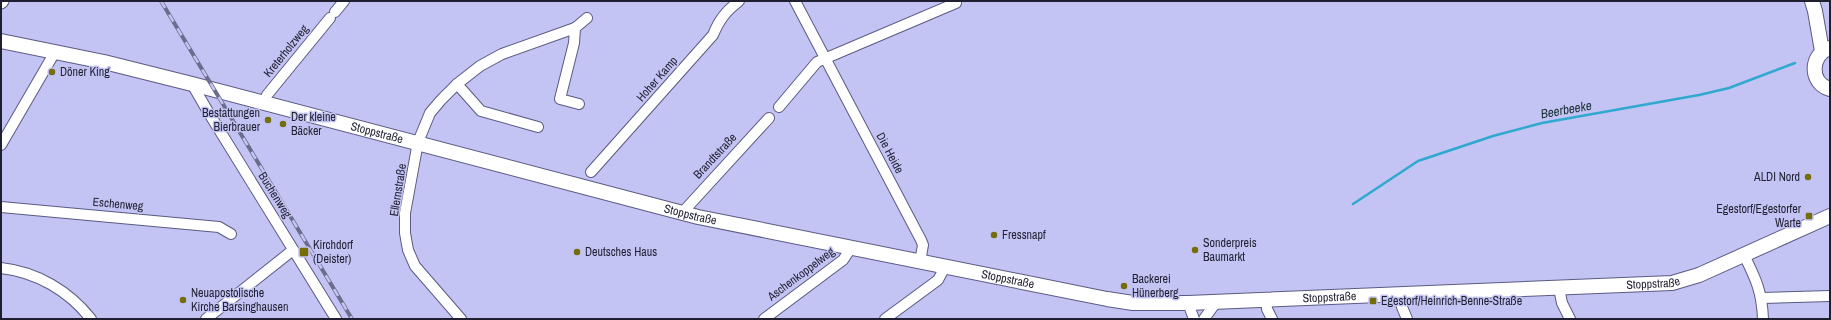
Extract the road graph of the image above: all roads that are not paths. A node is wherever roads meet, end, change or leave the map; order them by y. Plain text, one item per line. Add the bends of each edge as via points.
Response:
1 (344, 1) edge
2 (739, 1) edge
3 (795, 1) edge
4 (956, 3) dead end
5 (1814, 6) edge
6 (587, 18) dead end
7 (576, 28) junction
8 (1830, 36) edge
9 (1, 41) edge
10 (1826, 50) edge
11 (55, 52) junction
12 (825, 58) junction
13 (192, 84) junction
14 (457, 84) junction
15 (1830, 89) edge
16 (264, 102) junction
17 (578, 104) dead end
18 (779, 107) dead end
19 (769, 118) dead end
20 (538, 127) dead end
21 (418, 142) junction
22 (1, 145) edge
23 (591, 172) dead end
24 (1, 207) edge
25 (682, 213) junction
26 (1830, 216) edge
27 (231, 234) dead end
28 (852, 248) junction
29 (294, 250) junction
30 (1744, 255) junction
31 (920, 262) junction
32 (945, 267) junction
33 (1, 268) edge
34 (1560, 288) junction
35 (1400, 294) junction
36 (1830, 296) edge
37 (1762, 298) junction
38 (1266, 299) junction
39 (1217, 301) junction
40 (1188, 303) junction
41 (91, 319) edge
42 (206, 319) edge
43 (336, 319) edge
44 (461, 319) edge
45 (764, 319) edge
46 (886, 319) edge
47 (1194, 319) edge
48 (1204, 319) edge
49 (1272, 319) edge
50 (1406, 319) edge
51 (1570, 319) edge
52 (1763, 319) edge

1 - 16 street, Kreterholzweg
2 - 23 street, Hoher Kamp via 729,8 718,21 713,35
3 - 12 street, Die Heide
4 - 12 street
5 - 8 main road
5 - 10 main road
6 - 7 street
7 - 14 street, Ellernstraße via 502,54 480,66
7 - 17 street via 560,99
9 - 11 main road, Stoppstraße
10 - 15 main road via 1814,64 1815,75 1821,85
11 - 13 main road, Stoppstraße
11 - 22 street
12 - 18 street via 817,62
12 - 31 street, Die Heide via 921,240 923,245
13 - 16 main road, Stoppstraße
13 - 29 street, Buchenweg
14 - 20 street via 481,110
14 - 21 street, Ellernstraße via 430,113
16 - 21 main road, Stoppstraße
19 - 25 street, Brandtstraße
21 - 25 main road, Stoppstraße
21 - 44 street, Ellernstraße via 405,212 408,250 415,266
24 - 27 street, Eschenweg via 219,227
25 - 28 main road, Stoppstraße
26 - 30 main road, Stoppstraße
28 - 31 main road, Stoppstraße
28 - 45 street, Aschenkoppelweg via 843,260
29 - 42 street
29 - 43 street, Buchenweg
30 - 34 main road, Stoppstraße via 1699,275 1672,283
30 - 37 street
31 - 32 main road, Stoppstraße
32 - 40 main road, Stoppstraße via 1118,301
32 - 46 street via 938,280
33 - 41 street via 40,278 74,300
34 - 35 main road, Stoppstraße
34 - 51 street via 1562,303
35 - 38 main road, Stoppstraße
35 - 50 street
36 - 37 street
37 - 52 street
38 - 39 main road, Stoppstraße
38 - 49 street
39 - 40 main road, Stoppstraße
39 - 48 street
40 - 47 street

